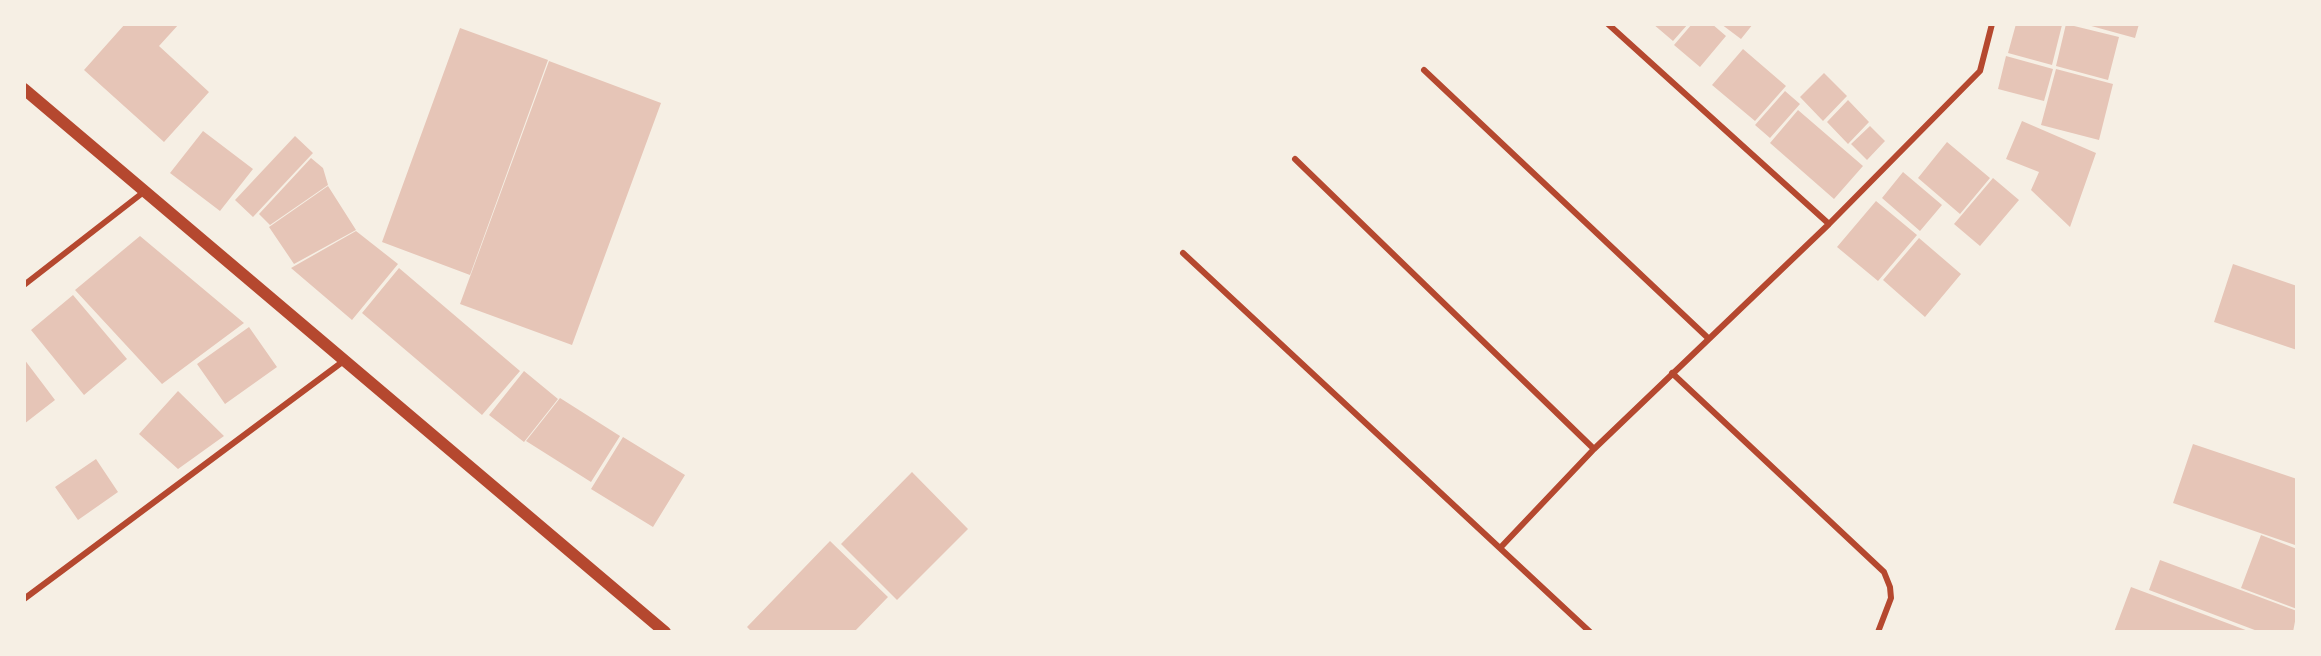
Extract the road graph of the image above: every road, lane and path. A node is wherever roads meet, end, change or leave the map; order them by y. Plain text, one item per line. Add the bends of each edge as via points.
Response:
1 (1608, 24) edge
2 (1992, 24) edge
3 (1424, 70) dead end
4 (24, 89) edge
5 (1295, 159) dead end
6 (146, 191) junction
7 (1829, 224) junction
8 (1183, 253) dead end
9 (24, 285) edge
10 (1708, 338) junction
11 (345, 360) junction
12 (1672, 373) junction
13 (1594, 449) junction
14 (1501, 547) junction
15 (24, 599) edge
16 (665, 632) edge
17 (1590, 632) edge
18 (1878, 632) edge

1 - 7 street
2 - 7 street via 1980,71
3 - 10 street
4 - 6 main road
5 - 13 street
6 - 9 street
6 - 11 main road
7 - 10 street
8 - 14 street
10 - 12 street
11 - 15 street
11 - 16 main road
12 - 13 street
12 - 18 street via 1884,572 1891,598
13 - 14 street
14 - 17 street

